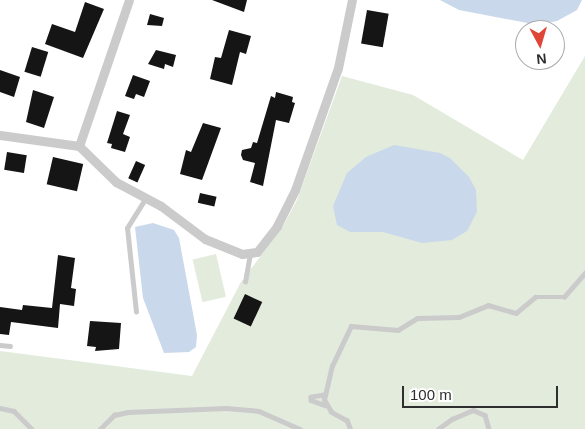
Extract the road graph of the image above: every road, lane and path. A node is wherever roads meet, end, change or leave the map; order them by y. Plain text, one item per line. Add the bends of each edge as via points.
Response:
1 (129, 0) edge
2 (352, 0) edge
3 (0, 134) edge
4 (79, 146) junction
5 (144, 199) junction
6 (250, 254) junction
7 (585, 273) edge
8 (245, 282) dead end
9 (136, 312) dead end
10 (0, 345) edge
11 (10, 346) dead end
12 (324, 395) junction
13 (325, 404) junction
14 (0, 408) edge
15 (32, 429) edge
16 (100, 429) edge
17 (300, 429) edge
18 (350, 429) edge
19 (438, 429) edge
20 (489, 429) edge

1 - 4 street
2 - 6 street via 338,68 295,190 278,226 266,243
3 - 4 street
4 - 5 street via 116,182
5 - 6 street via 161,206 206,239 232,251
5 - 9 lane via 127,228
6 - 8 lane
7 - 12 lane via 564,297 535,297 516,313 488,305 459,318 417,318 398,330 351,326 332,366
10 - 11 lane
12 - 13 lane
12 - 13 lane via 311,397 311,400
13 - 18 lane via 331,412 347,421
14 - 15 lane via 20,415
16 - 17 lane via 114,416 128,412 236,408 259,411
19 - 20 lane via 452,418 474,410 485,415

